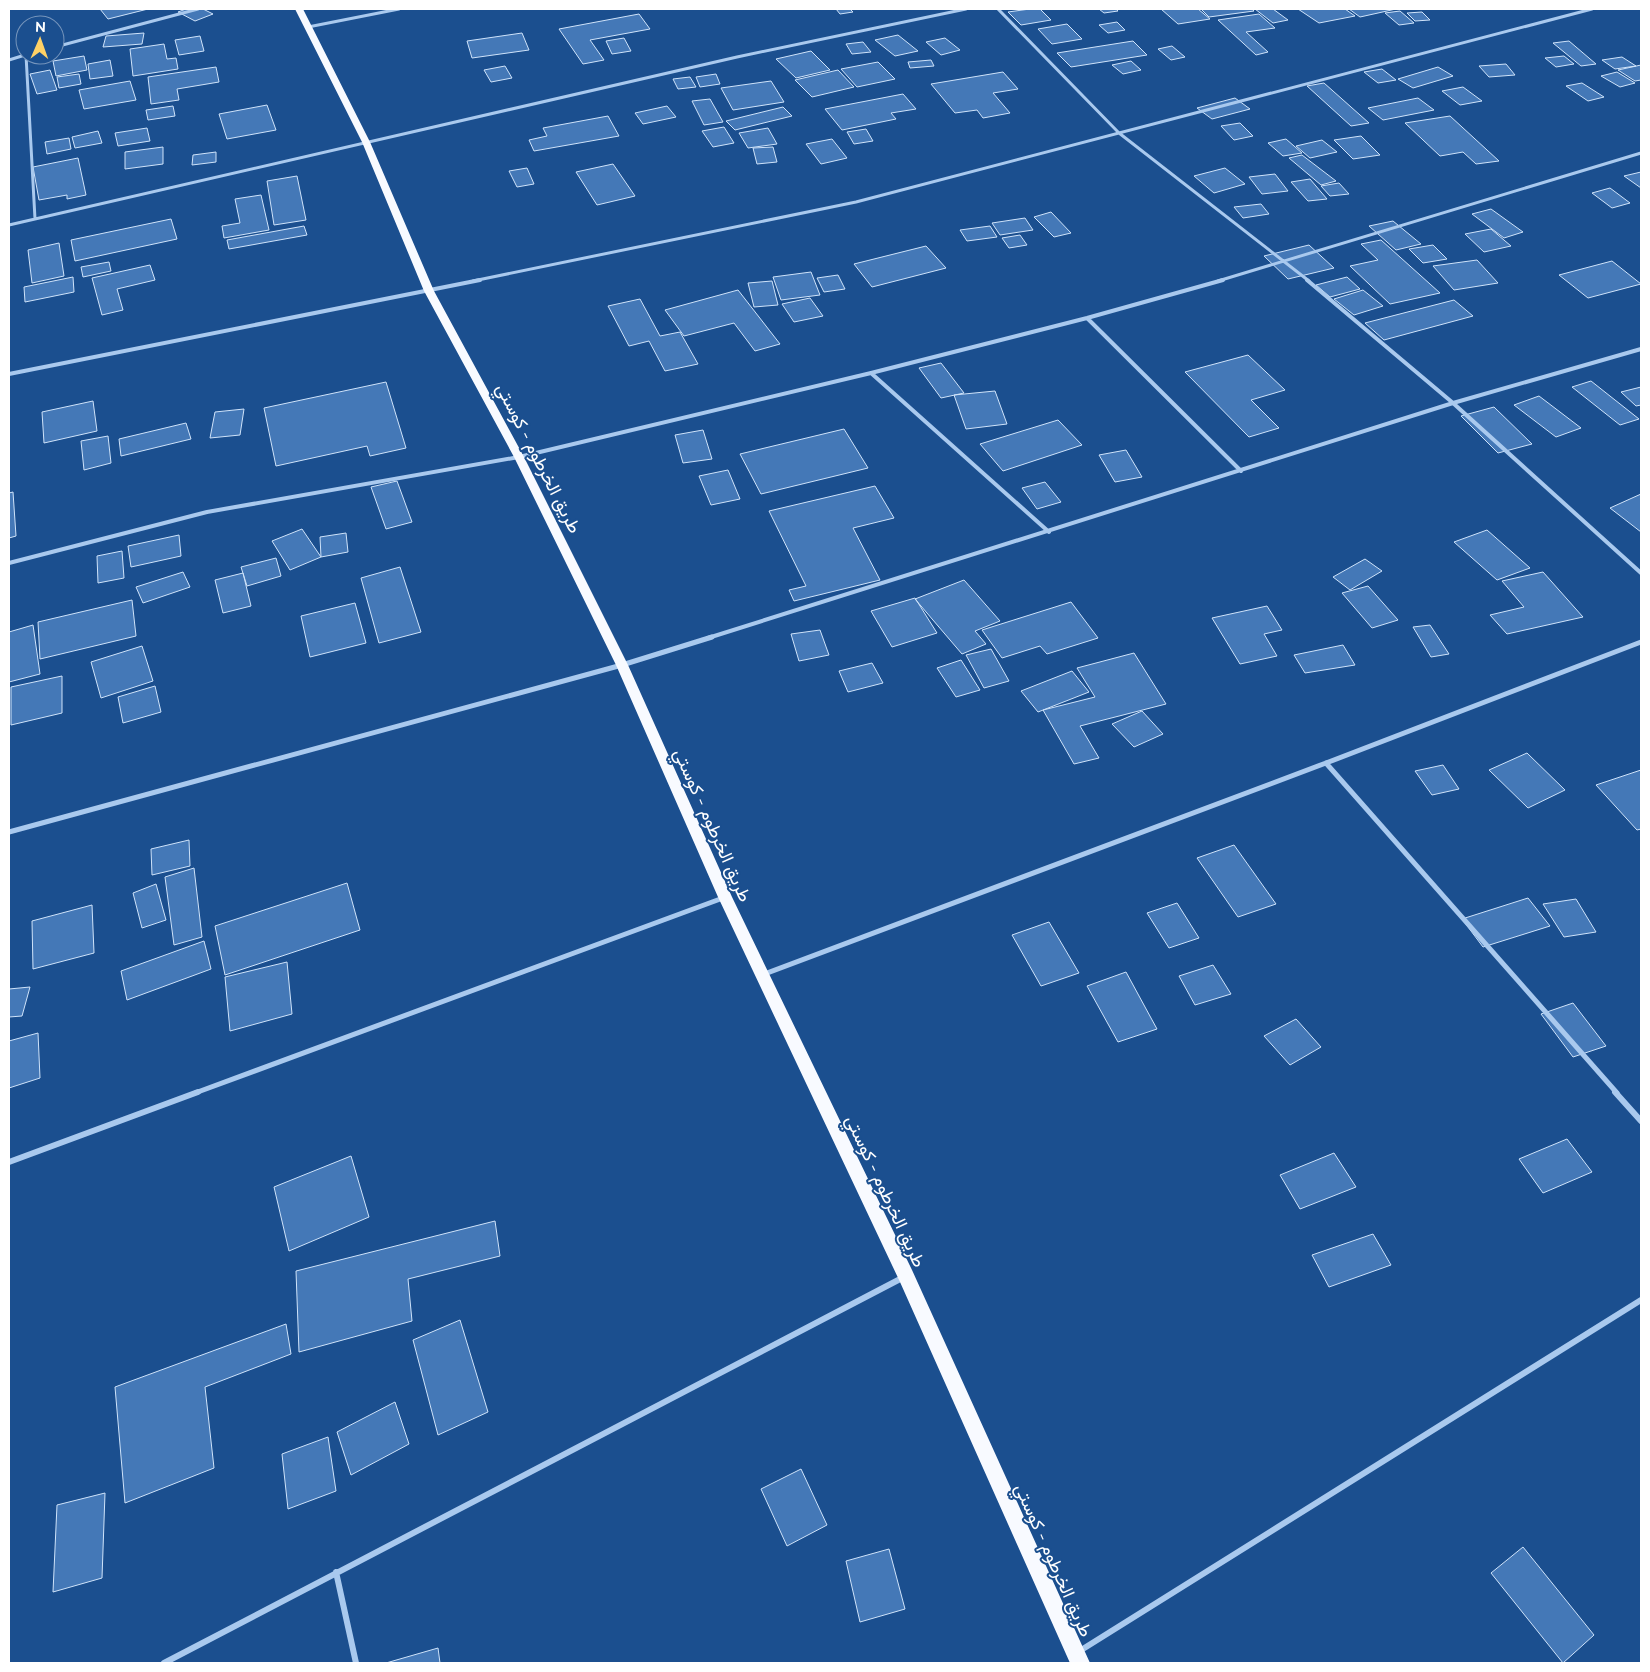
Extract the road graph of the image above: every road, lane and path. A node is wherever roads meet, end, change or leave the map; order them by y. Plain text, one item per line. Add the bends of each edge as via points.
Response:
1 (198, 9) edge
2 (299, 9) edge
3 (399, 9) edge
4 (966, 9) edge
5 (998, 9) edge
6 (1592, 9) edge
7 (308, 27) junction
8 (65, 44) edge
9 (26, 65) edge
10 (1119, 133) junction
11 (366, 142) junction
12 (1641, 153) edge
13 (35, 219) junction
14 (9, 226) edge
15 (1286, 262) junction
16 (429, 290) junction
17 (1087, 318) junction
18 (1641, 350) edge
19 (871, 373) junction
20 (9, 374) edge
21 (1453, 403) junction
22 (519, 457) junction
23 (1241, 471) junction
24 (1049, 532) junction
25 (9, 563) edge
26 (1641, 573) edge
27 (1641, 642) edge
28 (622, 665) junction
29 (1326, 763) junction
30 (9, 832) edge
31 (725, 897) junction
32 (762, 975) junction
33 (1641, 1121) edge
34 (9, 1162) edge
35 (906, 1276) junction
36 (1641, 1300) edge
37 (336, 1572) junction
38 (1078, 1658) edge
39 (164, 1663) edge
40 (356, 1663) edge

1 - 8 street
2 - 7 highway, طريق الخرطوم - كوستي
3 - 7 street
4 - 11 street
5 - 10 street
6 - 10 street
7 - 11 highway, طريق الخرطوم - كوستي
9 - 13 street
10 - 15 street
10 - 16 street via 856,202
11 - 13 street
11 - 16 highway, طريق الخرطوم - كوستي
12 - 15 street
13 - 14 street
15 - 17 street
15 - 21 street
16 - 20 street
16 - 22 highway, طريق الخرطوم - كوستي
17 - 19 street
17 - 23 street
18 - 21 street
19 - 22 street
19 - 24 street
21 - 23 street
21 - 26 street
22 - 25 street via 206,512
22 - 28 highway, طريق الخرطوم - كوستي
23 - 24 street
24 - 28 street
27 - 29 street
28 - 30 street
28 - 31 highway, طريق الخرطوم - كوستي
29 - 32 street
29 - 33 street
31 - 32 highway, طريق الخرطوم - كوستي
31 - 34 street
32 - 35 highway, طريق الخرطوم - كوستي
35 - 37 street
35 - 38 highway, طريق الخرطوم - كوستي
36 - 38 street
37 - 39 street
37 - 40 street

